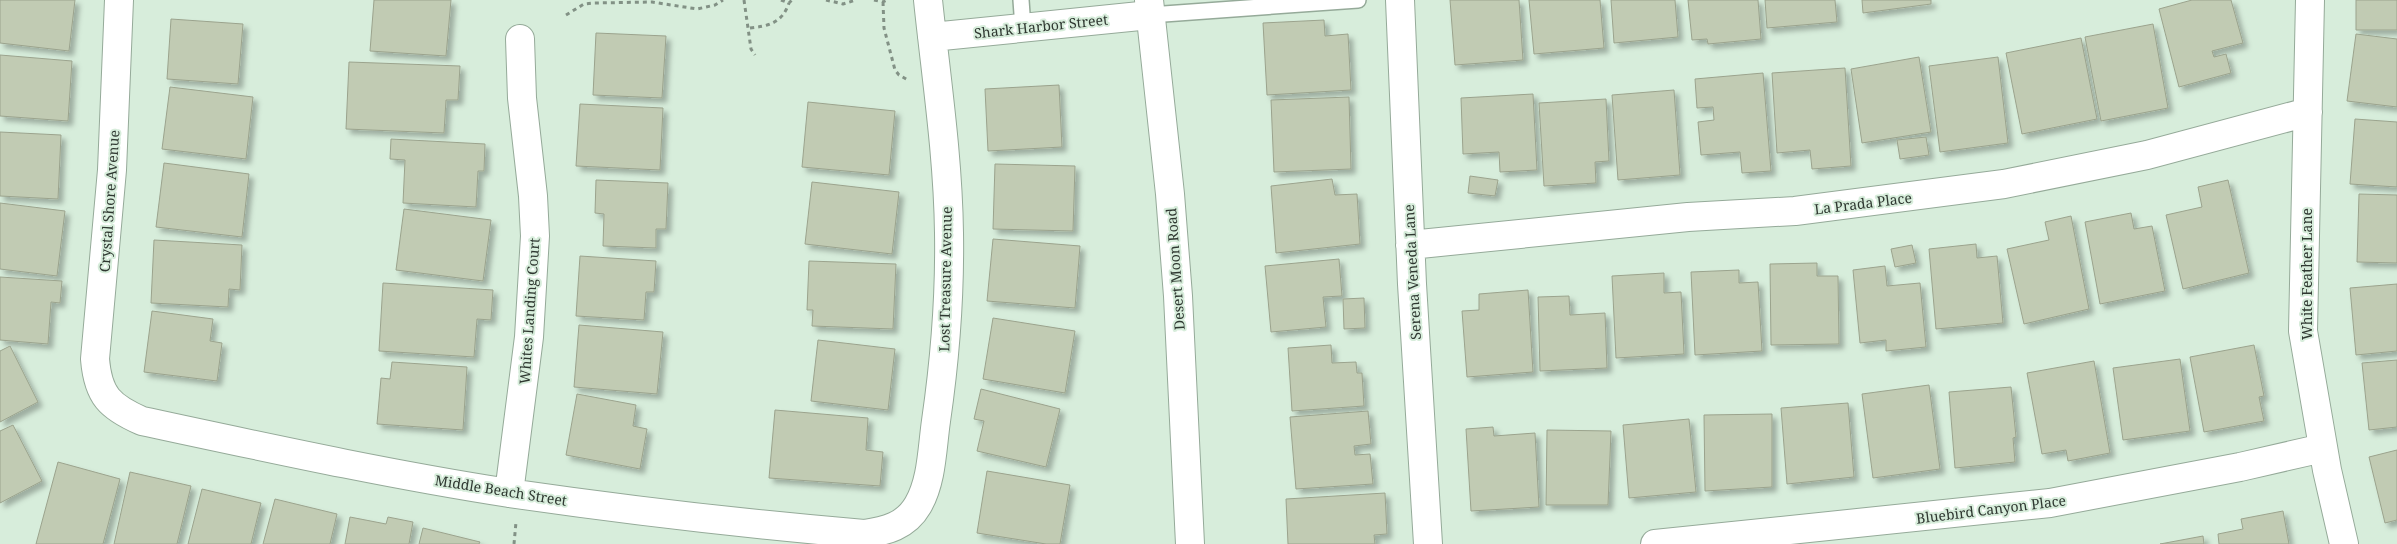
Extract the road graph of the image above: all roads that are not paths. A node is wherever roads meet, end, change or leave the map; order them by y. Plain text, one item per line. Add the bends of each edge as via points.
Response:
1 (119, 0) edge
2 (928, 0) edge
3 (1021, 0) edge
4 (1358, 0) edge
5 (1400, 0) edge
6 (2310, 0) edge
7 (1149, 8) edge
8 (1024, 28) junction
9 (932, 37) junction
10 (520, 39) dead end
11 (2308, 112) junction
12 (1410, 245) junction
13 (107, 398) joint
14 (2323, 448) junction
15 (509, 493) junction
16 (905, 522) joint
17 (1188, 542) edge
18 (1428, 544) edge
19 (1655, 544) edge
20 (2344, 544) edge

1 - 13 street, Crystal Shore Avenue via 111,180 95,359 97,380
2 - 9 street, Lost Treasure Avenue
3 - 8 lane
4 - 7 lane
5 - 12 street, Serena Veneda Lane
6 - 11 street, White Feather Lane
7 - 8 street, Shark Harbor Street
7 - 17 street, Desert Moon Road via 1178,296
8 - 9 street, Shark Harbor Street
9 - 16 street, Lost Treasure Avenue via 942,118 949,232 947,309 939,399 926,488 918,507
10 - 15 street, Whites Landing Court via 535,236 529,337
11 - 12 street, La Prada Place via 2147,155 2004,184 1795,211 1688,217
11 - 14 street, White Feather Lane via 2304,331
12 - 18 street, Serena Veneda Lane
13 - 15 street, Middle Beach Street via 122,412 142,421 292,453
14 - 19 street, Bluebird Canyon Place via 2050,503
14 - 20 street, White Feather Lane
15 - 16 street, Middle Beach Street via 771,526 864,534 887,531

